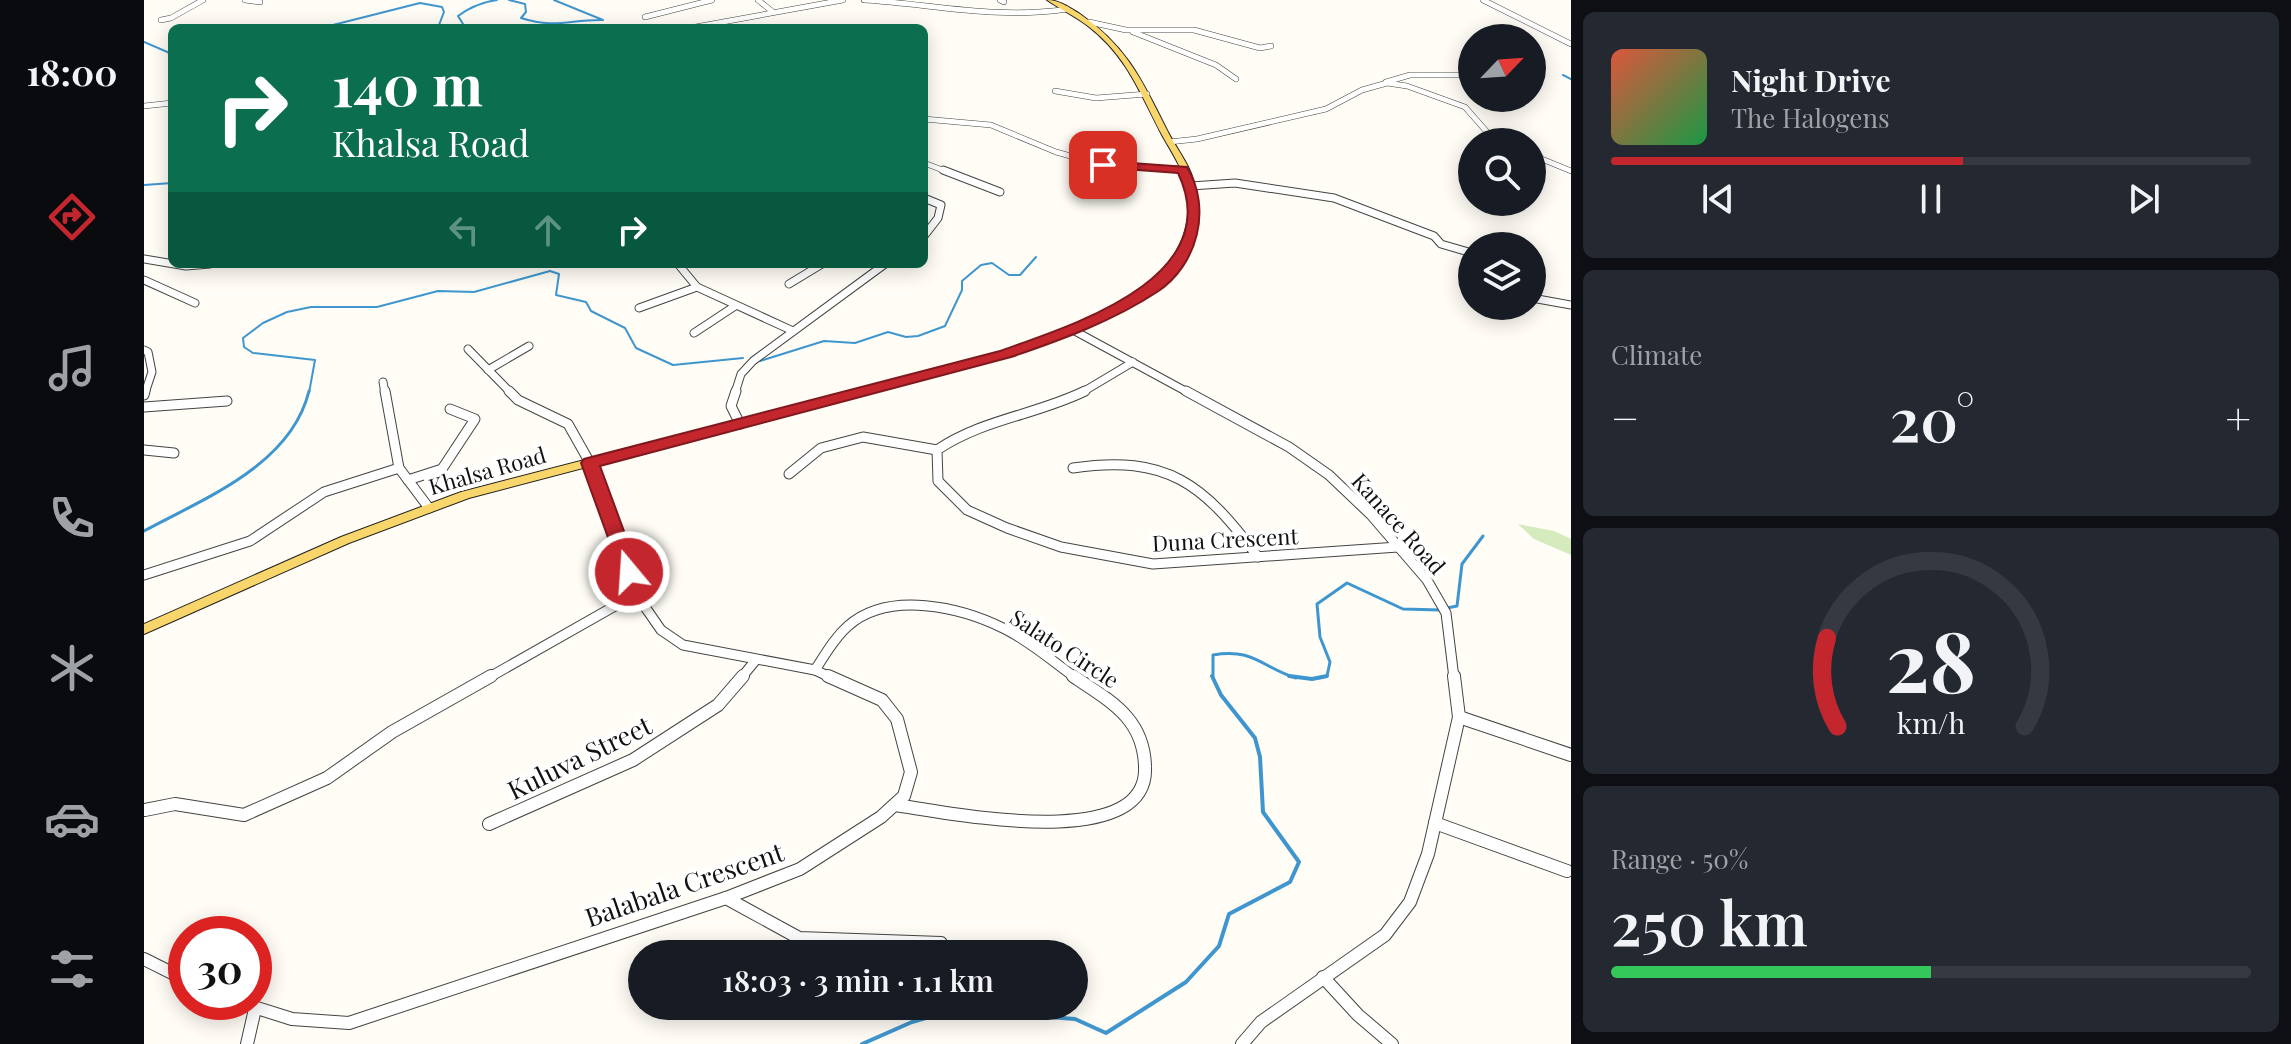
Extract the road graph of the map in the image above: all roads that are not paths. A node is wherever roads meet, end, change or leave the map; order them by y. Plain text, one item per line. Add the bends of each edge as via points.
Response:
1 (203, 0) edge
2 (245, 0) edge
3 (712, 0) edge
4 (758, 0) edge
5 (843, 0) edge
6 (864, 0) edge
7 (952, 0) edge
8 (1050, 0) edge
9 (1483, 0) edge
10 (260, 2) dead end
11 (942, 9) junction
12 (1067, 9) junction
13 (773, 12) junction
14 (645, 17) dead end
15 (161, 20) dead end
16 (1089, 22) junction
17 (711, 24) edge
18 (1126, 30) junction
19 (1571, 44) edge
20 (1271, 46) dead end
21 (1458, 75) edge
22 (1236, 79) dead end
23 (1387, 83) junction
24 (1055, 91) dead end
25 (1147, 94) junction
26 (168, 104) edge
27 (144, 107) edge
28 (928, 119) edge
29 (1483, 128) edge
30 (1169, 142) junction
31 (1546, 161) edge
32 (928, 165) edge
33 (1183, 169) junction
34 (1571, 171) edge
35 (1191, 186) junction
36 (1000, 192) dead end
37 (928, 200) edge
38 (928, 231) edge
39 (1458, 249) edge
40 (144, 259) edge
41 (168, 263) edge
42 (681, 268) edge
43 (815, 268) edge
44 (880, 268) edge
45 (144, 280) edge
46 (789, 284) dead end
47 (697, 287) junction
48 (1546, 301) edge
49 (195, 303) dead end
50 (1571, 305) edge
51 (735, 306) junction
52 (639, 308) dead end
53 (1073, 330) junction
54 (793, 331) junction
55 (694, 333) dead end
56 (529, 346) dead end
57 (468, 349) dead end
58 (144, 350) edge
59 (1133, 362) junction
60 (488, 370) junction
61 (383, 382) dead end
62 (144, 395) edge
63 (227, 401) dead end
64 (144, 407) edge
65 (450, 409) dead end
66 (740, 424) junction
67 (144, 450) edge
68 (937, 450) junction
69 (174, 453) dead end
70 (590, 463) junction
71 (399, 468) junction
72 (1073, 468) dead end
73 (789, 474) dead end
74 (408, 480) junction
75 (429, 508) junction
76 (1398, 547) junction
77 (1258, 557) junction
78 (144, 575) edge
79 (636, 594) junction
80 (144, 629) edge
81 (755, 661) junction
82 (815, 670) junction
83 (1459, 717) junction
84 (1571, 755) edge
85 (895, 805) junction
86 (145, 810) edge
87 (1435, 823) junction
88 (489, 824) dead end
89 (1567, 871) dead end
90 (726, 898) junction
91 (856, 940) edge
92 (144, 959) edge
93 (168, 971) edge
94 (1323, 977) junction
95 (272, 1014) edge
96 (252, 1020) edge
97 (247, 1044) edge
98 (1242, 1044) edge
99 (1392, 1044) edge

1 - 15 street
2 - 10 street
3 - 14 street
4 - 13 street
5 - 13 street
6 - 11 street
7 - 11 street
8 - 12 main road, Khalsa Road
9 - 19 street
11 - 12 street via 1015,16
12 - 16 main road, Khalsa Road
13 - 17 street
16 - 18 street
16 - 25 main road, Khalsa Road via 1128,61
18 - 20 street via 1191,30 1260,48
18 - 22 street via 1216,65
21 - 23 street via 1415,74
23 - 29 street via 1465,107
23 - 30 street via 1326,109
24 - 25 street via 1096,98
25 - 30 main road, Khalsa Road
26 - 27 street
28 - 33 street via 991,125 1103,165
30 - 33 main road, Khalsa Road
31 - 34 street
32 - 36 street
33 - 35 main road, Khalsa Road
35 - 39 street via 1235,183 1334,198
35 - 53 main road, Khalsa Road via 1190,241 1167,276
37 - 38 street via 941,205
40 - 41 street
42 - 47 street
43 - 46 street
44 - 54 street
45 - 49 street
47 - 51 street
47 - 52 street
48 - 50 street
51 - 54 street
51 - 55 street
53 - 59 street, Kanace Road
53 - 66 main road, Khalsa Road via 1006,354
54 - 66 street via 741,374 731,406
56 - 60 street
57 - 60 street, Balabala Crescent
58 - 62 street via 152,372
59 - 68 street via 1064,400 994,418
59 - 76 street, Kanace Road via 1299,454 1329,475
60 - 70 street, Balabala Crescent via 518,400 568,424
61 - 71 street
63 - 64 street
65 - 74 street via 475,419 442,469
66 - 70 main road, Khalsa Road
67 - 69 street
68 - 73 street via 863,437 821,448
68 - 77 street, Duna Crescent via 938,481 967,510 1061,547 1153,564
70 - 75 main road, Khalsa Road via 520,478
70 - 79 street, Balabala Crescent
71 - 74 street
71 - 78 street via 324,492 250,541
72 - 77 street via 1099,462 1132,464 1184,478 1217,504
74 - 75 street
75 - 80 main road, Khalsa Road
76 - 77 street, Duna Crescent
76 - 83 street, Kanace Road via 1427,580 1443,609 1453,648
79 - 81 street, Balabala Crescent via 661,630 683,645
79 - 86 street via 284,799 244,815 175,804
81 - 82 street, Balabala Crescent
81 - 88 street, Kuluva Street via 718,705 633,760
82 - 85 street, Balabala Crescent via 882,700 897,719 911,772 904,796
82 - 85 street, Salato Circle via 832,644 862,616 901,605 921,605 993,624 1112,700 1141,741 1147,768 1141,791 1124,809 1100,817 1054,820
83 - 84 street
83 - 87 street, Kanace Road
85 - 90 street, Balabala Crescent via 800,869
87 - 89 street
87 - 94 street, Kanace Road via 1410,902 1385,935
90 - 91 street via 799,938
90 - 95 street, Balabala Crescent via 349,1023
92 - 93 street
94 - 98 street, Kanace Road via 1261,1022
94 - 99 street
96 - 97 street

